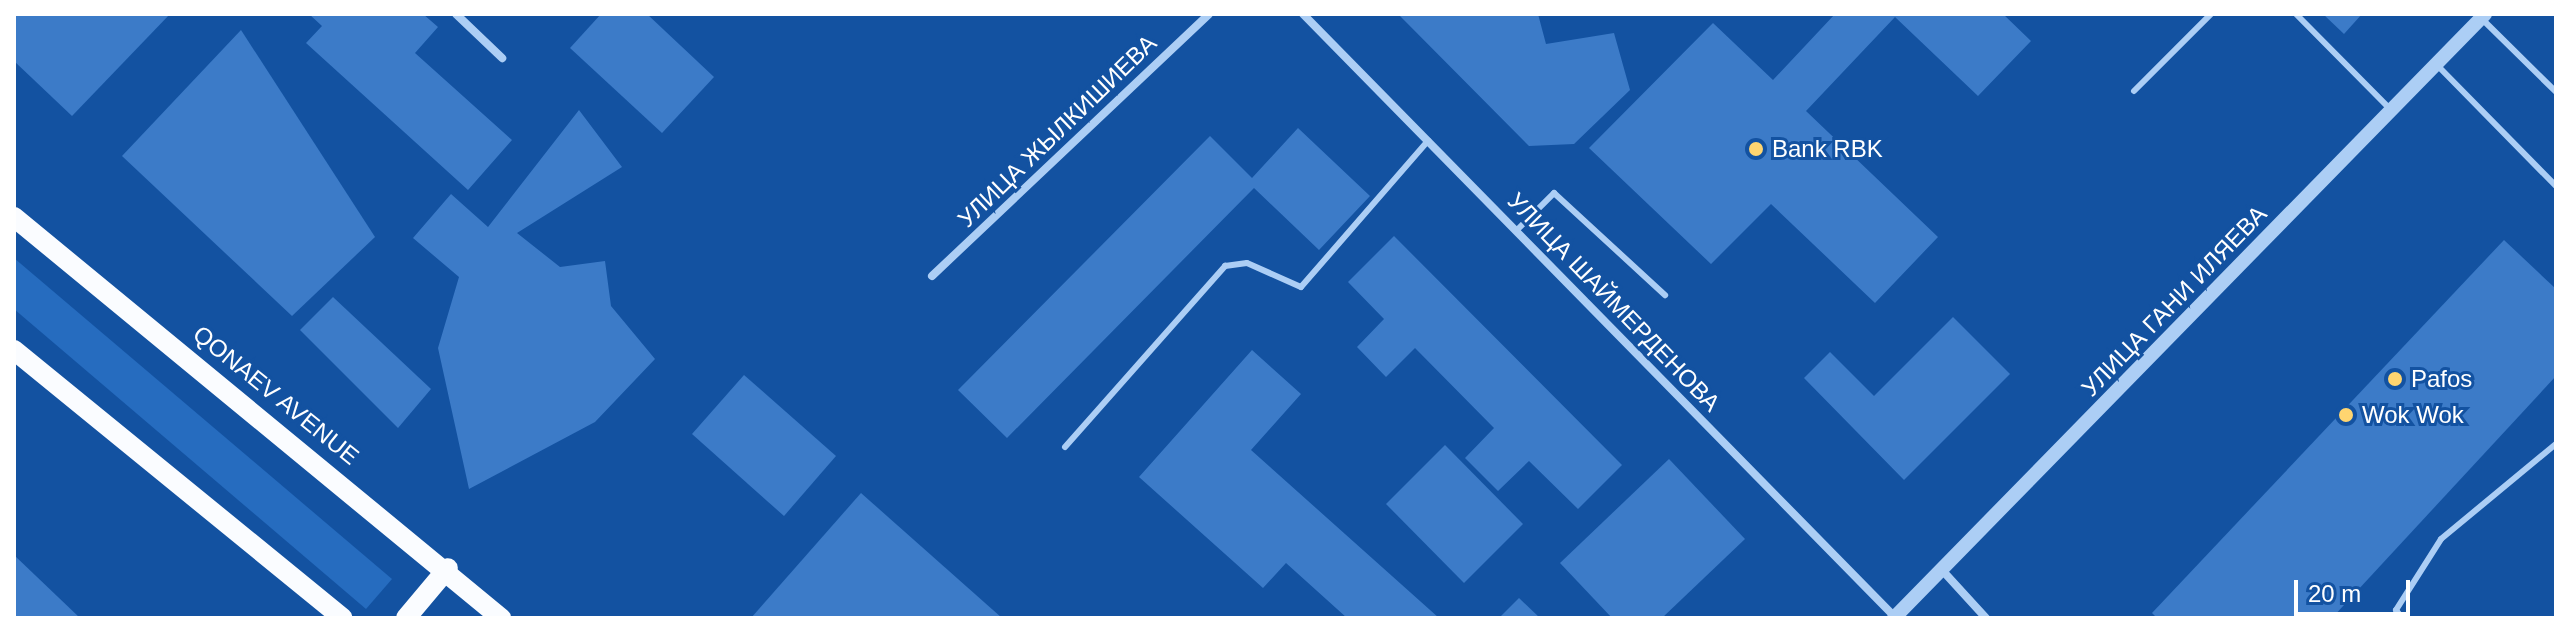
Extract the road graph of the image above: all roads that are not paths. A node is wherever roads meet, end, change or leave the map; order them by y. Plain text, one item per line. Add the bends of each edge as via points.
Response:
1 (456, 14) edge
2 (1209, 14) edge
3 (1303, 14) edge
4 (2211, 14) edge
5 (2296, 14) edge
6 (2483, 16) edge
7 (502, 58) dead end
8 (2436, 64) junction
9 (2134, 91) dead end
10 (2556, 92) edge
11 (2391, 110) junction
12 (1428, 141) junction
13 (2556, 186) edge
14 (14, 217) edge
15 (1516, 231) junction
16 (932, 276) dead end
17 (1665, 295) dead end
18 (14, 350) edge
19 (2556, 444) edge
20 (1065, 447) dead end
21 (448, 568) junction
22 (1942, 570) junction
23 (343, 618) edge
24 (406, 618) edge
25 (501, 618) edge
26 (1895, 618) edge
27 (1986, 618) edge
28 (2402, 618) edge

1 - 7 street
2 - 16 street, УЛИЦА ЖЫЛКИШИЕВА
3 - 12 street, УЛИЦА ШАЙМЕРДЕНОВА
4 - 9 lane
5 - 11 lane
6 - 8 street, УЛИЦА ГАНИ ИЛЯЕВА
6 - 10 lane
8 - 11 street, УЛИЦА ГАНИ ИЛЯЕВА
8 - 13 lane
11 - 22 street, УЛИЦА ГАНИ ИЛЯЕВА
12 - 15 street, УЛИЦА ШАЙМЕРДЕНОВА
12 - 20 lane via 1301,287 1247,263 1225,266
14 - 21 main road, QONAEV AVENUE
15 - 17 lane via 1554,193
15 - 26 street, УЛИЦА ШАЙМЕРДЕНОВА
18 - 23 main road
19 - 28 lane via 2441,539 2396,610
21 - 24 main road
21 - 25 main road, QONAEV AVENUE
22 - 26 street, УЛИЦА ГАНИ ИЛЯЕВА
22 - 27 street

